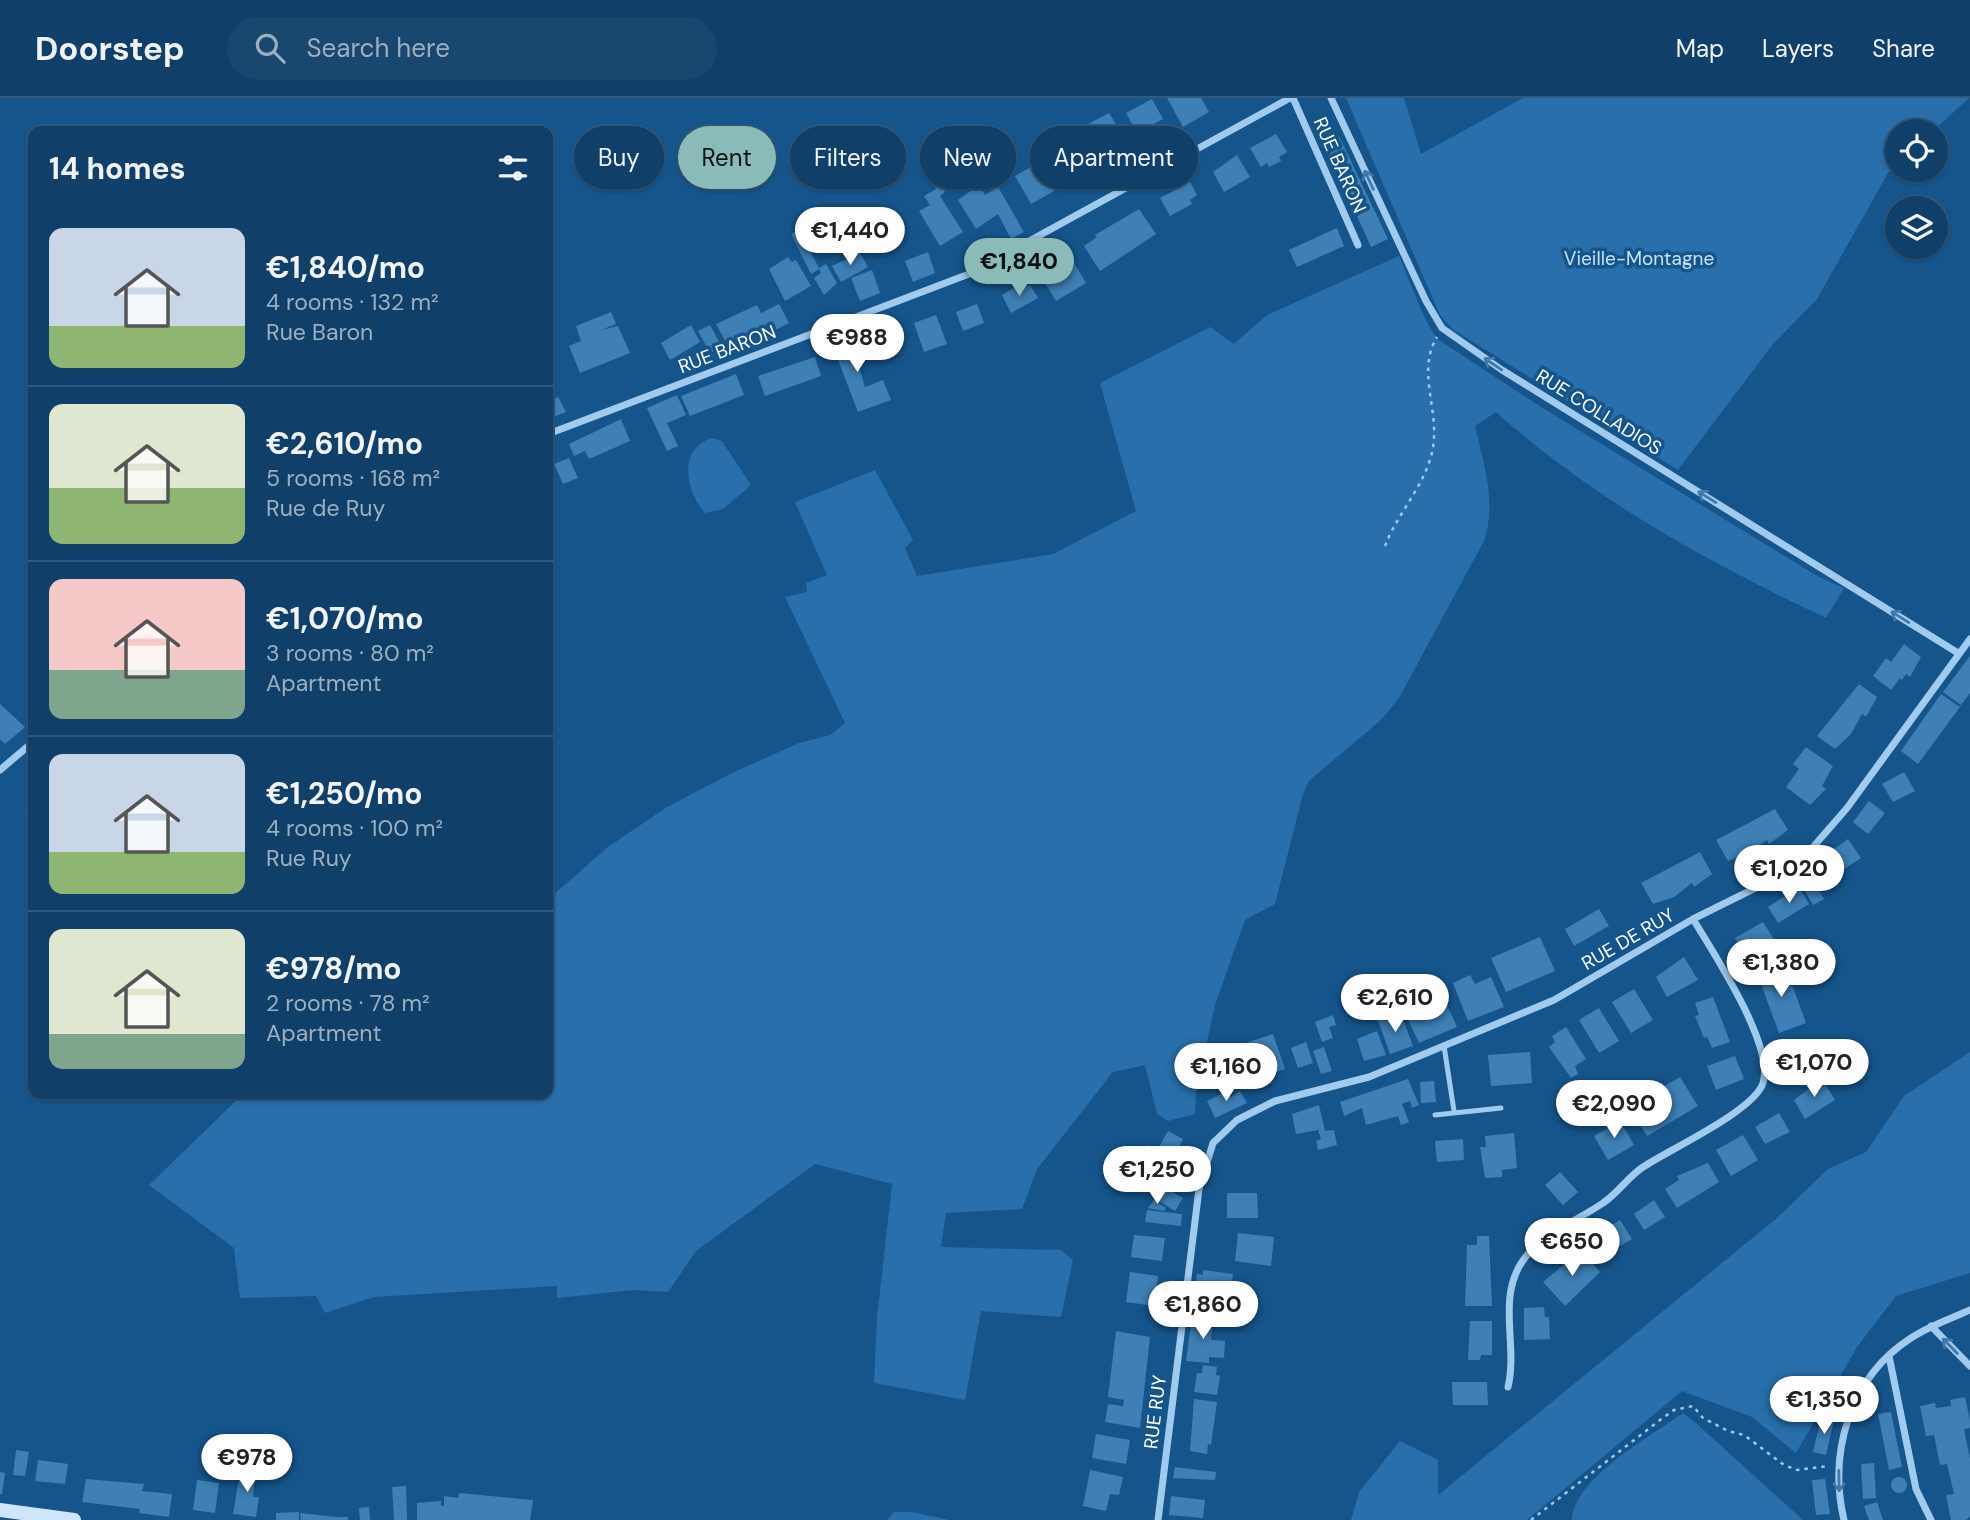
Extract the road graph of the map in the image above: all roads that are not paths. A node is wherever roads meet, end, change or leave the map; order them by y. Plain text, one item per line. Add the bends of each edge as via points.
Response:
1 (1292, 98) edge
2 (1331, 98) edge
3 (1358, 245) dead end
4 (553, 432) edge
5 (1970, 639) edge
6 (1958, 653) junction
7 (28, 746) edge
8 (0, 770) edge
9 (1693, 919) junction
10 (1444, 1046) junction
11 (1501, 1108) dead end
12 (1454, 1111) junction
13 (1435, 1115) dead end
14 (1213, 1143) joint
15 (1970, 1310) edge
16 (1931, 1326) junction
17 (1889, 1356) junction
18 (1970, 1366) edge
19 (1508, 1387) dead end
20 (0, 1510) edge
21 (74, 1520) edge
22 (1158, 1520) edge
23 (1844, 1520) edge
24 (1931, 1520) edge

1 - 3 street, RUE BARON
1 - 4 street, RUE BARON via 969,274
6 -> 2 street, RUE COLLADIOS via 1442,328
5 - 6 street, RUE DE RUY
6 - 9 street, RUE DE RUY via 1847,808 1794,869
7 - 8 street
9 - 10 street, RUE DE RUY via 1555,1000
9 - 19 street via 1740,998 1764,1065 1762,1087 1746,1105 1643,1167 1605,1202 1532,1249 1515,1274 1510,1293
10 - 12 lane
10 - 14 street, RUE DE RUY via 1369,1077 1275,1101 1237,1120
11 - 12 lane
12 - 13 lane
14 - 22 street, RUE RUY via 1199,1189
15 - 16 street
16 - 17 street
18 -> 16 street
17 -> 23 street via 1866,1384 1845,1427 1839,1464
17 - 24 street via 1916,1489
20 - 21 street

